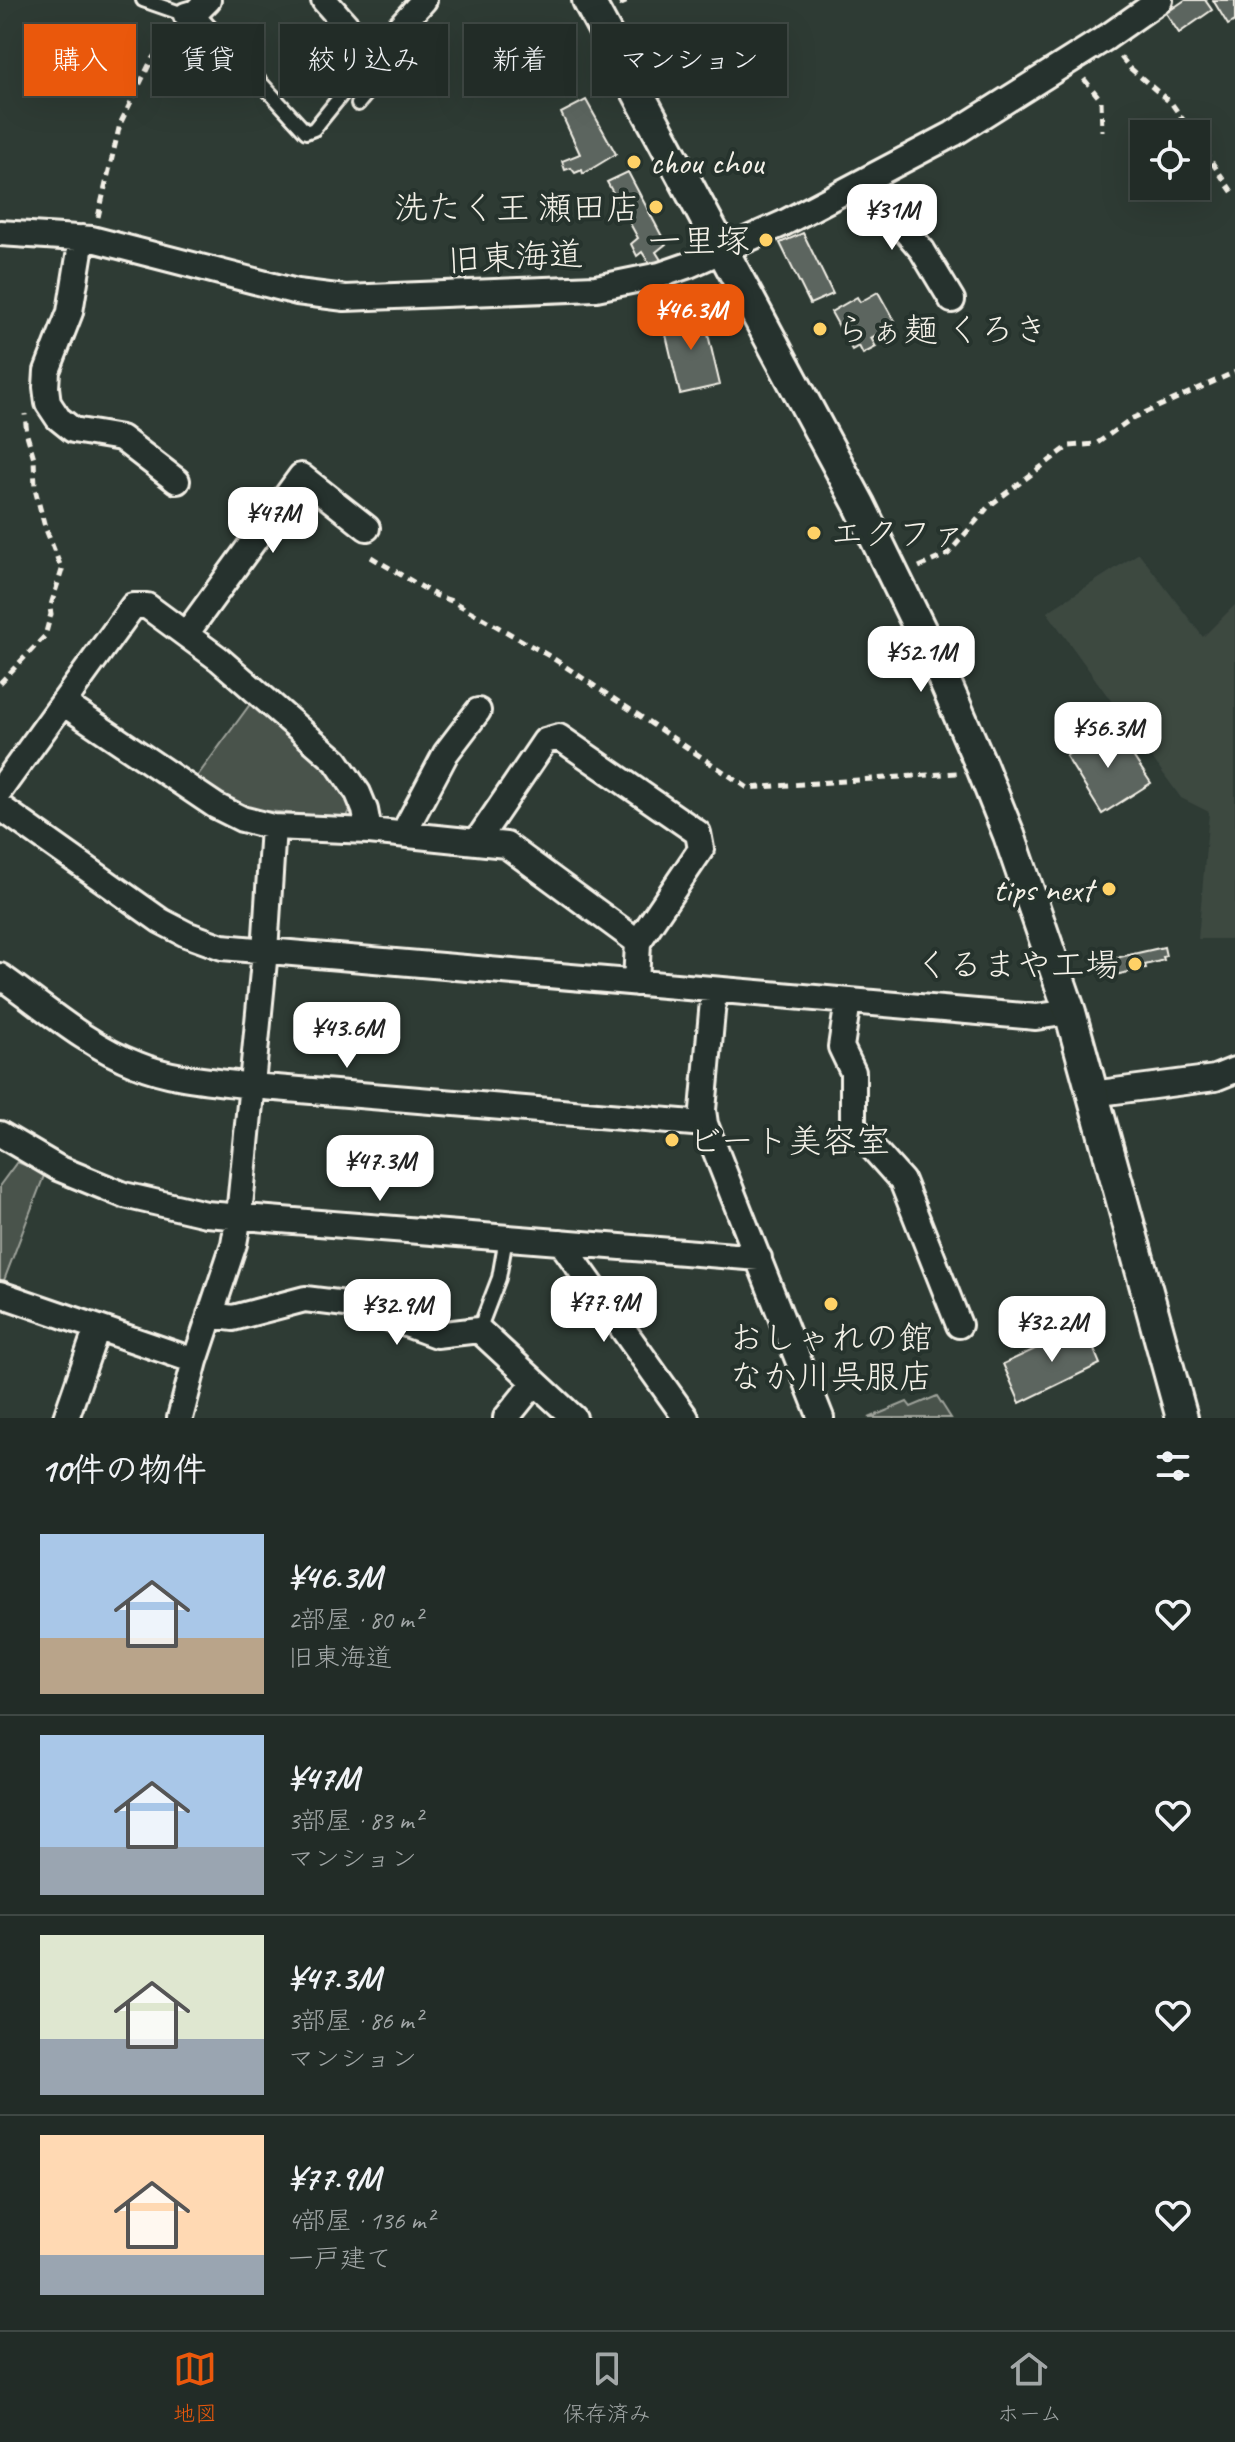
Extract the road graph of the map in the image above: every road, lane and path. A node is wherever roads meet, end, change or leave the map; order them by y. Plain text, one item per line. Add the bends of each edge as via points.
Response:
1 (143, 0) edge
2 (324, 0) edge
3 (588, 0) edge
4 (1160, 0) edge
5 (419, 5) edge
6 (197, 9) edge
7 (345, 24) edge
8 (402, 24) edge
9 (1107, 37) junction
10 (1069, 60) junction
11 (341, 96) edge
12 (365, 96) edge
13 (358, 104) dead end
14 (1183, 120) edge
15 (1102, 131) dead end
16 (1210, 159) edge
17 (863, 182) junction
18 (1235, 196) edge
19 (0, 233) edge
20 (87, 238) junction
21 (723, 252) junction
22 (952, 300) dead end
23 (1235, 372) edge
24 (25, 409) dead end
25 (177, 481) dead end
26 (367, 528) dead end
27 (371, 557) dead end
28 (896, 577) junction
29 (186, 634) junction
30 (0, 683) edge
31 (63, 703) junction
32 (478, 711) dead end
33 (981, 765) junction
34 (0, 790) edge
35 (0, 807) edge
36 (273, 827) junction
37 (369, 831) junction
38 (403, 834) junction
39 (477, 841) junction
40 (638, 942) junction
41 (265, 951) junction
42 (0, 976) edge
43 (636, 983) junction
44 (714, 990) junction
45 (848, 1001) junction
46 (1070, 1012) junction
47 (1235, 1070) edge
48 (252, 1086) junction
49 (1092, 1094) junction
50 (705, 1124) junction
51 (0, 1134) edge
52 (239, 1216) junction
53 (506, 1238) junction
54 (561, 1242) junction
55 (759, 1258) junction
56 (0, 1294) edge
57 (210, 1315) junction
58 (959, 1325) dead end
59 (97, 1328) junction
60 (479, 1330) junction
61 (195, 1361) junction
62 (535, 1382) junction
63 (66, 1418) edge
64 (180, 1418) edge
65 (506, 1418) edge
66 (574, 1418) edge
67 (686, 1418) edge
68 (821, 1418) edge
69 (1182, 1418) edge

1 - 6 lane
2 - 7 street
3 - 21 street
4 - 9 street, 旧東海道
5 - 8 street
6 - 11 lane via 306,132
6 - 20 path via 152,59 120,124 110,176
9 - 10 street, 旧東海道
9 - 14 path
10 - 15 path via 1101,100
10 - 17 street, 旧東海道 via 953,134
12 - 13 lane
16 - 18 path
17 - 21 street, 旧東海道
17 - 22 street via 922,250
19 - 20 street, 旧東海道
20 - 21 street, 旧東海道 via 297,292 345,298 596,288 660,275
20 - 25 street via 70,312 47,371 48,403 73,430 121,438
21 - 28 street
23 - 28 path via 1131,419 1096,444 1069,446 989,506 948,554
24 - 30 path via 35,489 62,570 45,636
26 - 29 street via 301,476
27 - 33 path via 551,657 748,788 954,774
28 - 33 street
29 - 31 street via 147,606 133,606
29 - 37 street via 336,761 358,793
31 - 34 street
31 - 36 street via 216,806
32 - 38 street via 446,753
33 - 46 street
35 - 41 street via 161,921 222,947
36 - 37 street
36 - 41 street
37 - 38 street
38 - 39 street
39 - 40 street via 506,845
39 - 40 street via 545,741 559,737 698,833 701,849
40 - 43 street
41 - 43 street
41 - 48 street
42 - 48 street via 103,1049 137,1065 180,1077
43 - 44 street
44 - 45 street
44 - 50 street
45 - 46 street via 1036,1017
45 - 58 street via 841,1047 853,1072 853,1126 902,1181
46 - 49 street
47 - 49 street via 1215,1078
48 - 50 street
48 - 52 street
49 - 69 street
50 - 55 street
51 - 52 street via 58,1168 124,1195
52 - 53 street
52 - 57 street
53 - 54 street
53 - 60 lane via 499,1278
54 - 55 street
54 - 67 street
55 - 68 street
56 - 59 street
57 - 60 street via 233,1318 305,1299 354,1305 436,1335
57 - 61 street
59 - 61 street
59 - 63 street
60 - 62 street
61 - 64 street
62 - 65 street
62 - 66 street

